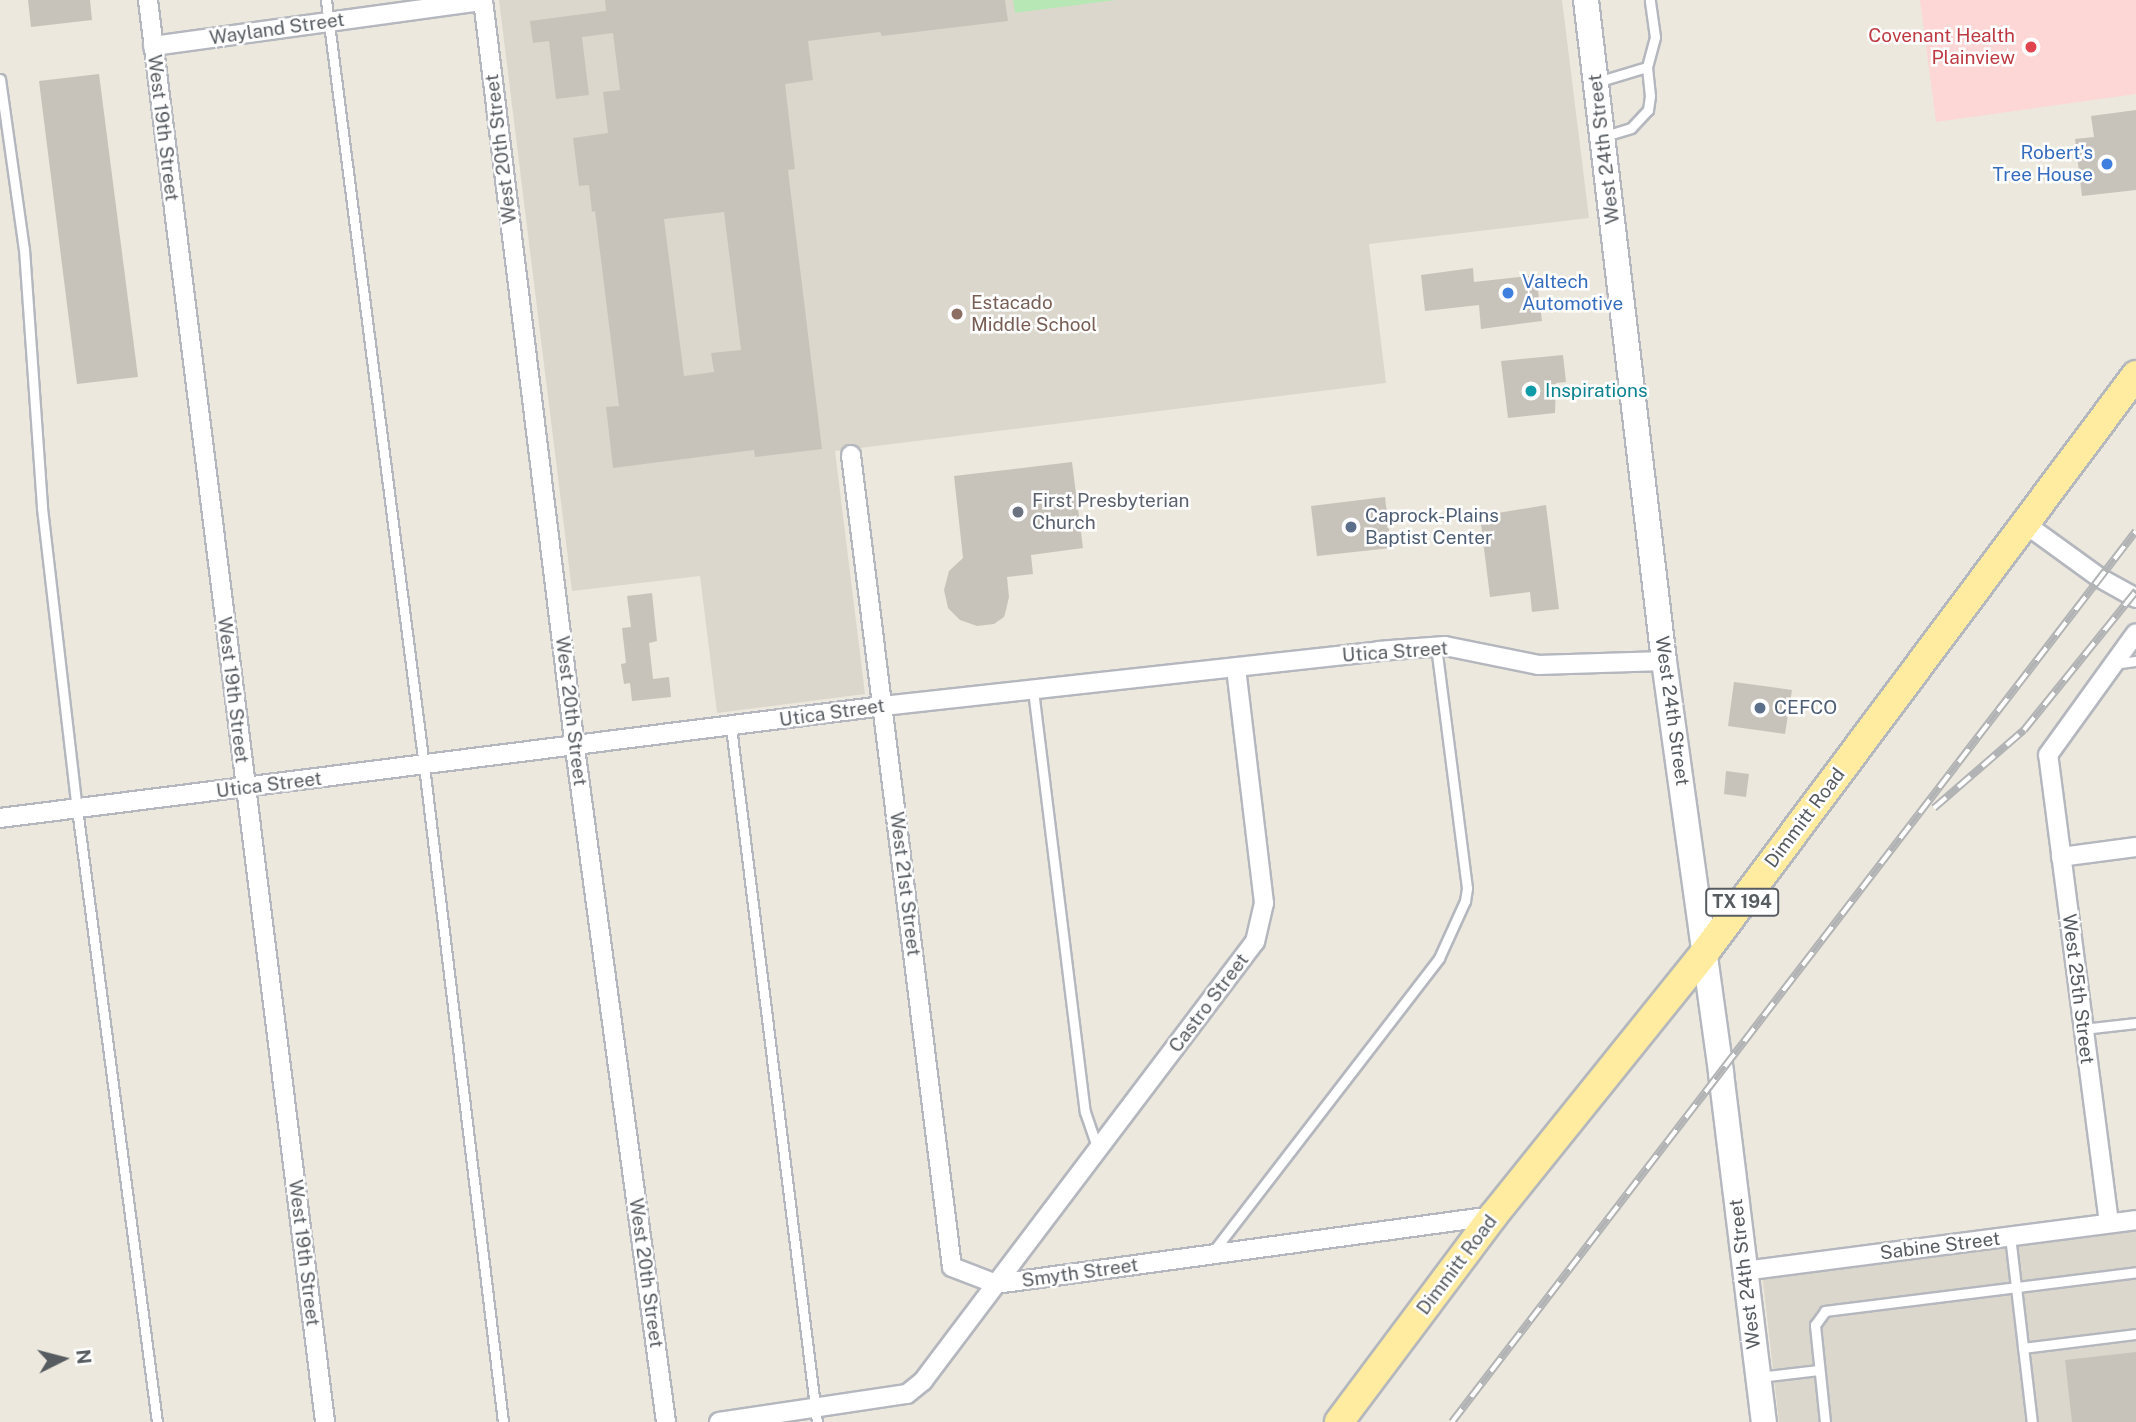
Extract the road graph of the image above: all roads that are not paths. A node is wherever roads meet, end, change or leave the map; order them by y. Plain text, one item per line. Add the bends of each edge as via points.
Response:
1 (148, 0) edge
2 (326, 0) edge
3 (1586, 0) edge
4 (1650, 0) edge
5 (483, 1) edge
6 (329, 21) junction
7 (153, 46) junction
8 (1647, 66) junction
9 (0, 79) edge
10 (1596, 83) junction
11 (1602, 137) junction
12 (2136, 375) edge
13 (851, 455) dead end
14 (2024, 523) junction
15 (2136, 598) edge
16 (2136, 633) edge
17 (1436, 646) junction
18 (1664, 661) junction
19 (2136, 662) edge
20 (2113, 664) junction
21 (1236, 668) junction
22 (1033, 690) junction
23 (883, 706) junction
24 (731, 727) junction
25 (575, 748) junction
26 (424, 766) junction
27 (246, 788) junction
28 (79, 808) junction
29 (0, 818) edge
30 (2136, 848) edge
31 (2061, 857) junction
32 (1705, 952) junction
33 (2136, 1023) edge
34 (2083, 1029) junction
35 (1098, 1149) junction
36 (1493, 1216) junction
37 (2136, 1220) edge
38 (2109, 1223) junction
39 (2010, 1236) junction
40 (1211, 1255) junction
41 (1744, 1271) junction
42 (2136, 1272) edge
43 (996, 1284) junction
44 (2016, 1287) junction
45 (2136, 1334) edge
46 (2023, 1348) junction
47 (1819, 1370) junction
48 (1758, 1377) junction
49 (816, 1415) edge
50 (157, 1422) edge
51 (325, 1422) edge
52 (503, 1422) edge
53 (666, 1422) edge
54 (719, 1422) edge
55 (1339, 1422) edge
56 (1763, 1422) edge
57 (1825, 1422) edge
58 (2032, 1422) edge

1 - 7 street, West 19th Street
2 - 6 lane
3 - 10 main road, West 24th Street
4 - 8 lane via 1655,37
5 - 6 street, Wayland Street
5 - 25 street, West 20th Street
6 - 7 street, Wayland Street
6 - 26 lane
7 - 27 street, West 19th Street
8 - 10 lane
8 - 11 lane via 1648,110 1631,128
9 - 28 lane via 24,249 42,508
10 - 11 main road, West 24th Street
11 - 18 main road, West 24th Street
12 - 14 main road, Dimmitt Road / TX 194
13 - 23 street, West 21st Street
14 - 15 street
14 - 32 main road, Dimmitt Road / TX 194
16 - 20 street
17 - 18 street, Utica Street via 1538,665
17 - 21 street, Utica Street
17 - 40 lane via 1465,901 1439,958
18 - 32 main road, West 24th Street
19 - 20 lane
20 - 31 street, West 25th Street via 2048,755
21 - 22 street, Utica Street
21 - 35 street, Castro Street via 1264,903 1255,942
22 - 23 street, Utica Street
22 - 35 lane via 1085,1112
23 - 24 street, Utica Street
23 - 43 street, West 21st Street via 952,1267
24 - 25 street, Utica Street
24 - 49 lane
25 - 26 street, Utica Street
25 - 53 street, West 20th Street
26 - 27 street, Utica Street
26 - 52 lane
27 - 28 street, Utica Street
27 - 51 street, West 19th Street
28 - 29 street, Utica Street
28 - 50 lane
30 - 31 street
31 - 34 street, West 25th Street
32 - 36 main road, Dimmitt Road / TX 194
32 - 41 main road, West 24th Street
33 - 34 lane
34 - 38 street, West 25th Street
35 - 43 street, Castro Street
36 - 40 street, Smyth Street
36 - 55 main road, Dimmitt Road / TX 194
37 - 38 street, Sabine Street
38 - 39 street, Sabine Street
39 - 41 street, Sabine Street
39 - 44 lane
40 - 43 street, Smyth Street
41 - 48 main road, West 24th Street
42 - 44 lane
43 - 49 street, Smyth Street via 923,1381 907,1394
44 - 46 lane
44 - 47 lane via 1825,1311 1815,1325
45 - 46 lane
46 - 58 lane
47 - 48 lane
47 - 57 lane
48 - 56 main road, West 24th Street
49 - 54 street, Smyth Street

